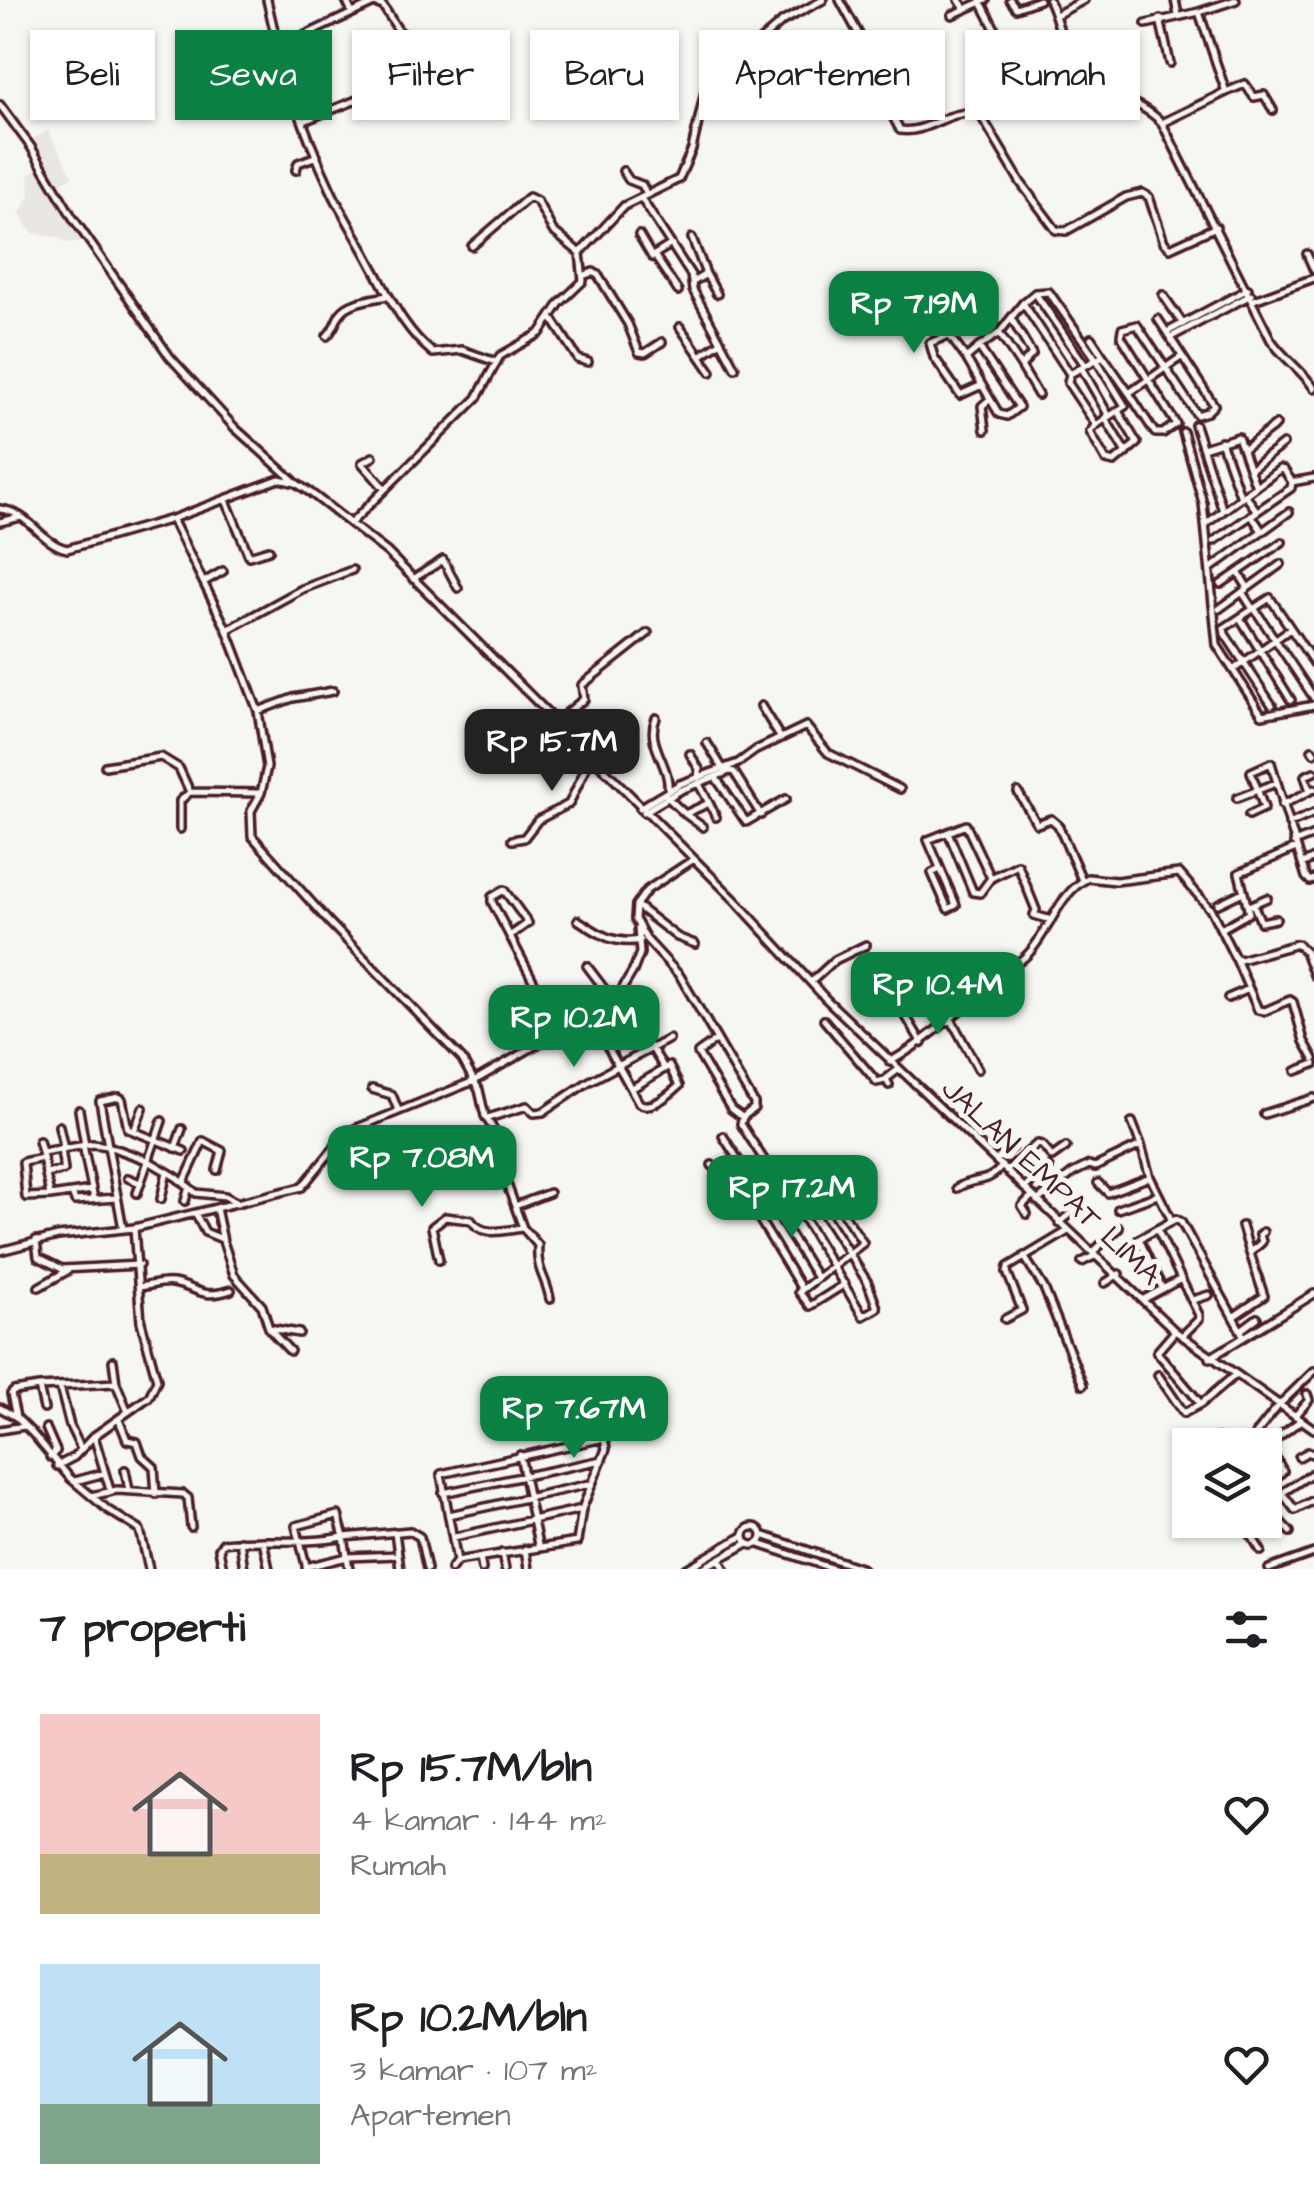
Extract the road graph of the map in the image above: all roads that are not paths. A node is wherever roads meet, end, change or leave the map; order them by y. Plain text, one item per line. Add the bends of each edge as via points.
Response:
1 (266, 0) edge
2 (346, 0) edge
3 (823, 0) edge
4 (840, 0) edge
5 (959, 0) edge
6 (1010, 0) edge
7 (1039, 0) edge
8 (1050, 0) edge
9 (1084, 0) edge
10 (1175, 0) edge
11 (1236, 0) edge
12 (982, 1) edge
13 (965, 9) junction
14 (1199, 12) junction
15 (352, 13) junction
16 (952, 15) dead end
17 (1056, 15) junction
18 (1178, 15) junction
19 (1160, 20) junction
20 (1146, 24) dead end
21 (274, 30) edge
22 (316, 30) edge
23 (398, 30) edge
24 (995, 30) edge
25 (1060, 30) edge
26 (1170, 63) dead end
27 (1226, 92) junction
28 (352, 102) edge
29 (0, 105) edge
30 (1140, 105) edge
31 (1274, 110) dead end
32 (304, 121) joint
33 (1162, 123) junction
34 (317, 156) junction
35 (296, 170) dead end
36 (623, 170) dead end
37 (644, 196) junction
38 (1216, 227) junction
39 (639, 236) dead end
40 (692, 238) dead end
41 (670, 245) junction
42 (472, 246) dead end
43 (580, 253) junction
44 (1307, 254) dead end
45 (654, 255) junction
46 (1314, 270) edge
47 (706, 274) junction
48 (583, 276) junction
49 (1314, 278) edge
50 (694, 282) junction
51 (678, 290) dead end
52 (1036, 292) junction
53 (718, 294) dead end
54 (1163, 295) dead end
55 (1251, 295) junction
56 (387, 296) junction
57 (1023, 302) junction
58 (550, 317) junction
59 (1011, 318) junction
60 (1158, 319) dead end
61 (1183, 324) junction
62 (680, 327) dead end
63 (999, 333) junction
64 (1169, 334) junction
65 (328, 336) dead end
66 (1091, 338) dead end
67 (662, 342) dead end
68 (721, 342) junction
69 (979, 347) junction
70 (700, 356) junction
71 (1182, 356) junction
72 (1100, 357) junction
73 (966, 358) junction
74 (496, 362) junction
75 (588, 362) dead end
76 (1020, 366) junction
77 (1083, 366) junction
78 (1166, 366) junction
79 (735, 368) dead end
80 (711, 372) dead end
81 (1070, 374) junction
82 (1148, 379) junction
83 (982, 385) junction
84 (1314, 388) edge
85 (1129, 392) junction
86 (1038, 395) dead end
87 (990, 399) junction
88 (1019, 408) junction
89 (1118, 411) junction
90 (1024, 415) dead end
91 (1107, 417) junction
92 (1195, 425) dead end
93 (1276, 425) dead end
94 (1096, 426) junction
95 (985, 430) dead end
96 (1182, 432) dead end
97 (1221, 441) junction
98 (1283, 444) dead end
99 (1203, 448) junction
100 (1242, 451) junction
101 (1126, 453) junction
102 (373, 456) dead end
103 (1249, 471) junction
104 (1314, 478) edge
105 (1292, 482) junction
106 (296, 483) junction
107 (1256, 487) junction
108 (384, 488) junction
109 (1243, 497) junction
110 (226, 500) junction
111 (0, 510) edge
112 (1223, 510) junction
113 (1289, 512) dead end
114 (1254, 513) junction
115 (22, 515) junction
116 (172, 520) junction
117 (0, 522) edge
118 (352, 523) junction
119 (1204, 525) junction
120 (1262, 532) junction
121 (1214, 541) dead end
122 (1282, 542) dead end
123 (269, 550) dead end
124 (1281, 564) dead end
125 (1210, 569) junction
126 (352, 570) dead end
127 (223, 571) dead end
128 (1238, 572) junction
129 (413, 578) junction
130 (203, 582) junction
131 (1221, 584) dead end
132 (458, 588) dead end
133 (1245, 590) junction
134 (1254, 608) junction
135 (1219, 609) dead end
136 (1240, 618) junction
137 (1290, 629) junction
138 (227, 630) junction
139 (648, 633) dead end
140 (1276, 640) junction
141 (1260, 650) junction
142 (1243, 663) junction
143 (1314, 663) edge
144 (1233, 670) junction
145 (333, 692) dead end
146 (1291, 700) dead end
147 (1314, 702) edge
148 (1272, 705) dead end
149 (761, 706) dead end
150 (258, 711) junction
151 (656, 718) dead end
152 (555, 722) junction
153 (780, 737) junction
154 (708, 744) dead end
155 (690, 754) dead end
156 (591, 757) junction
157 (105, 766) dead end
158 (723, 769) junction
159 (1314, 772) edge
160 (716, 778) junction
161 (698, 780) junction
162 (1276, 783) junction
163 (900, 789) dead end
164 (1257, 789) junction
165 (1312, 790) edge
166 (190, 792) junction
167 (1018, 792) dead end
168 (261, 794) junction
169 (667, 794) junction
170 (1237, 798) dead end
171 (786, 799) dead end
172 (709, 803) junction
173 (1282, 805) junction
174 (642, 810) junction
175 (1314, 813) edge
176 (685, 814) junction
177 (761, 814) junction
178 (1249, 815) dead end
179 (716, 816) dead end
180 (1288, 824) junction
181 (703, 827) dead end
182 (180, 829) dead end
183 (948, 832) junction
184 (1314, 835) edge
185 (512, 840) dead end
186 (1295, 845) junction
187 (1314, 858) edge
188 (694, 860) junction
189 (1302, 864) junction
190 (940, 869) junction
191 (991, 878) junction
192 (1314, 879) edge
193 (1082, 880) junction
194 (1243, 892) junction
195 (1267, 898) dead end
196 (1218, 904) dead end
197 (636, 905) junction
198 (1250, 905) junction
199 (1048, 918) junction
200 (1276, 919) dead end
201 (578, 920) dead end
202 (638, 928) junction
203 (1221, 929) junction
204 (512, 935) junction
205 (640, 940) junction
206 (695, 944) dead end
207 (866, 946) dead end
208 (1236, 959) junction
209 (587, 966) dead end
210 (1314, 975) edge
211 (810, 982) junction
212 (924, 986) dead end
213 (1249, 989) junction
214 (612, 998) junction
215 (1228, 998) dead end
216 (898, 1004) dead end
217 (590, 1015) junction
218 (824, 1020) dead end
219 (948, 1022) junction
220 (559, 1030) junction
221 (669, 1039) dead end
222 (716, 1040) junction
223 (922, 1043) junction
224 (651, 1047) junction
225 (1314, 1061) edge
226 (890, 1062) junction
227 (618, 1066) junction
228 (664, 1068) junction
229 (899, 1069) junction
230 (978, 1069) dead end
231 (1296, 1071) dead end
232 (474, 1081) junction
233 (631, 1088) junction
234 (372, 1089) dead end
235 (1314, 1098) edge
236 (143, 1108) dead end
237 (80, 1110) dead end
238 (398, 1110) junction
239 (1264, 1114) dead end
240 (743, 1117) junction
241 (488, 1118) junction
242 (162, 1120) dead end
243 (1132, 1122) dead end
244 (60, 1126) dead end
245 (182, 1129) dead end
246 (134, 1132) junction
247 (724, 1136) dead end
248 (155, 1140) junction
249 (40, 1141) dead end
250 (84, 1145) junction
251 (1141, 1145) junction
252 (108, 1146) junction
253 (1012, 1146) dead end
254 (175, 1148) junction
255 (1066, 1148) dead end
256 (62, 1149) junction
257 (184, 1151) dead end
258 (42, 1155) junction
259 (147, 1160) junction
260 (996, 1160) junction
261 (739, 1161) junction
262 (712, 1165) dead end
263 (1004, 1168) junction
264 (1049, 1168) dead end
265 (217, 1170) dead end
266 (167, 1172) junction
267 (46, 1174) junction
268 (1150, 1177) junction
269 (128, 1178) dead end
270 (803, 1180) junction
271 (140, 1182) junction
272 (1098, 1182) dead end
273 (782, 1184) junction
274 (186, 1185) junction
275 (957, 1188) dead end
276 (1024, 1188) junction
277 (92, 1190) junction
278 (72, 1192) junction
279 (549, 1193) dead end
280 (137, 1194) dead end
281 (1158, 1195) junction
282 (50, 1196) junction
283 (764, 1196) junction
284 (116, 1198) junction
285 (162, 1198) dead end
286 (1035, 1198) junction
287 (94, 1199) junction
288 (185, 1201) dead end
289 (238, 1203) junction
290 (1082, 1204) dead end
291 (514, 1206) junction
292 (216, 1208) junction
293 (1118, 1209) dead end
294 (195, 1213) junction
295 (1027, 1214) dead end
296 (1172, 1221) junction
297 (1059, 1223) junction
298 (1242, 1226) dead end
299 (122, 1228) junction
300 (134, 1228) junction
301 (523, 1228) junction
302 (1119, 1228) dead end
303 (1157, 1229) junction
304 (1068, 1231) junction
305 (1263, 1232) dead end
306 (222, 1239) junction
307 (36, 1240) junction
308 (0, 1251) edge
309 (1094, 1253) junction
310 (1250, 1253) junction
311 (850, 1255) junction
312 (1024, 1256) junction
313 (439, 1260) dead end
314 (1082, 1262) dead end
315 (139, 1265) junction
316 (835, 1266) junction
317 (70, 1269) junction
318 (1118, 1274) junction
319 (817, 1278) junction
320 (1181, 1278) junction
321 (845, 1284) junction
322 (1105, 1284) dead end
323 (39, 1287) dead end
324 (138, 1287) junction
325 (800, 1288) junction
326 (1162, 1288) junction
327 (231, 1290) dead end
328 (1314, 1294) edge
329 (1209, 1295) dead end
330 (1144, 1298) junction
331 (550, 1299) dead end
332 (1193, 1300) junction
333 (1233, 1317) junction
334 (1257, 1318) dead end
335 (1005, 1319) dead end
336 (268, 1328) junction
337 (1178, 1333) junction
338 (1242, 1333) junction
339 (299, 1334) dead end
340 (290, 1351) dead end
341 (1210, 1358) junction
342 (113, 1360) dead end
343 (1314, 1371) edge
344 (1158, 1375) dead end
345 (1235, 1375) junction
346 (116, 1383) junction
347 (1082, 1385) dead end
348 (60, 1386) junction
349 (39, 1387) junction
350 (1306, 1394) dead end
351 (1200, 1404) junction
352 (1279, 1405) junction
353 (1, 1409) edge
354 (44, 1409) dead end
355 (128, 1412) junction
356 (16, 1417) junction
357 (1298, 1418) junction
358 (119, 1420) junction
359 (24, 1426) junction
360 (46, 1428) dead end
361 (1261, 1428) edge
362 (1314, 1429) edge
363 (0, 1430) edge
364 (1282, 1432) edge
365 (94, 1436) junction
366 (81, 1449) junction
367 (520, 1455) junction
368 (1314, 1455) edge
369 (50, 1457) junction
370 (1298, 1457) dead end
371 (602, 1460) junction
372 (57, 1466) junction
373 (125, 1470) dead end
374 (1314, 1472) edge
375 (105, 1473) junction
376 (524, 1475) junction
377 (75, 1481) junction
378 (590, 1484) junction
379 (110, 1490) junction
380 (129, 1490) junction
381 (443, 1492) junction
382 (156, 1494) junction
383 (91, 1496) junction
384 (528, 1498) junction
385 (1314, 1500) edge
386 (582, 1509) junction
387 (448, 1515) junction
388 (533, 1520) junction
389 (1282, 1523) edge
390 (192, 1526) dead end
391 (395, 1532) junction
392 (1290, 1532) dead end
393 (762, 1535) junction
394 (344, 1537) junction
395 (454, 1537) junction
396 (1252, 1538) edge
397 (745, 1540) junction
398 (240, 1541) junction
399 (263, 1541) junction
400 (299, 1543) junction
401 (758, 1544) junction
402 (538, 1546) junction
403 (525, 1549) junction
404 (1261, 1552) dead end
405 (502, 1553) junction
406 (1314, 1554) edge
407 (398, 1555) junction
408 (347, 1557) junction
409 (480, 1557) junction
410 (457, 1560) junction
411 (716, 1564) edge
412 (306, 1568) edge
413 (149, 1569) edge
414 (224, 1569) edge
415 (244, 1569) edge
416 (269, 1569) edge
417 (349, 1569) edge
418 (400, 1569) edge
419 (427, 1569) edge
420 (451, 1569) edge
421 (482, 1569) edge
422 (504, 1569) edge
423 (528, 1569) edge
424 (686, 1569) edge
425 (701, 1569) edge
426 (724, 1569) edge
427 (834, 1569) edge
428 (862, 1569) edge
429 (1268, 1569) edge

1 - 21 street
2 - 15 street
3 - 37 street via 783,22 711,82 679,179
4 - 38 street via 900,130 953,113 980,114 1056,230 1066,232 1142,193 1170,248
5 - 13 street
6 - 7 street via 1016,8
8 - 17 street
9 - 17 street
10 - 18 street
11 - 14 street
12 - 13 street
12 - 24 street
13 - 16 street
14 - 18 street
14 - 27 street
15 - 22 street
15 - 23 street via 379,3
17 - 25 street
18 - 19 street
19 - 20 street
19 - 26 street
27 - 31 street via 1245,84
27 - 33 street
28 - 32 street
29 - 106 street, JALAN EMPAT LIMA via 170,357
30 - 33 street
32 - 34 street
33 - 38 street
34 - 35 street
34 - 56 street
36 - 37 street via 642,185
37 - 41 street
37 - 43 street via 624,206
38 - 55 street
39 - 45 street
40 - 47 street
41 - 45 street
41 - 50 street
42 - 43 street via 529,197 553,231
43 - 48 street
44 - 46 street
45 - 51 street
47 - 50 street
47 - 53 street
48 - 58 street
48 - 67 street via 598,275 639,352
49 - 55 street
50 - 68 street
52 - 57 street
52 - 72 street via 1049,292
52 - 77 street
54 - 61 street
55 - 61 street
55 - 64 street
55 - 84 street via 1283,359
56 - 65 street via 348,308
56 - 74 street via 433,353 462,350
57 - 59 street
57 - 81 street
58 - 74 street via 540,333
58 - 75 street via 580,362
59 - 63 street
59 - 76 street via 1032,354
60 - 64 street
61 - 64 street
62 - 70 street
63 - 69 street
63 - 76 street
64 - 71 street
66 - 72 street
68 - 70 street
68 - 79 street
69 - 73 street
69 - 88 street
70 - 80 street
71 - 78 street
71 - 78 street via 1214,404 1207,412 1198,415
72 - 77 street
72 - 85 street
72 - 89 street via 1125,404
73 - 83 street
73 - 83 street via 949,334 930,342 960,394
74 - 108 street via 477,398
76 - 86 street
77 - 81 street
77 - 91 street
78 - 82 street
78 - 82 street via 1139,326 1122,329
81 - 94 street via 1068,383
82 - 85 street
82 - 85 street via 1176,421 1163,433 1152,430
83 - 87 street
87 - 88 street via 1000,415
87 - 95 street via 982,406
88 - 90 street
89 - 91 street
89 - 101 street via 1136,443
91 - 94 street
91 - 101 street
92 - 99 street
93 - 100 street
94 - 101 street via 1090,432 1106,460
96 - 119 street
97 - 99 street
97 - 100 street via 1236,436
97 - 109 street
98 - 103 street
99 - 112 street
100 - 103 street
102 - 108 street via 362,463
103 - 107 street
104 - 105 street
105 - 107 street via 1281,469
105 - 114 street
106 - 110 street via 279,479
106 - 118 street, JALAN EMPAT LIMA
107 - 109 street
108 - 118 street
109 - 112 street
109 - 114 street
110 - 116 street
110 - 123 street via 249,556
111 - 115 street
112 - 119 street
113 - 120 street
114 - 120 street
114 - 121 street
115 - 116 street via 67,549
115 - 117 street
116 - 130 street
118 - 129 street, JALAN EMPAT LIMA
119 - 125 street
120 - 125 street
122 - 128 street
124 - 133 street
125 - 144 street via 1217,645
126 - 138 street
127 - 130 street
128 - 131 street
128 - 133 street
129 - 132 street via 444,560
129 - 152 street, JALAN EMPAT LIMA
130 - 138 street
133 - 134 street
133 - 135 street
134 - 136 street
134 - 137 street via 1270,598
134 - 140 street
136 - 141 street
136 - 142 street via 1223,630
137 - 140 street
137 - 143 street
138 - 150 street
139 - 152 street via 582,684 584,700
140 - 141 street
140 - 147 street
141 - 142 street
141 - 146 street
142 - 144 street
142 - 148 street
144 - 147 street via 1264,716
145 - 150 street
149 - 153 street
150 - 168 street via 267,758
151 - 169 street via 651,733 667,773
152 - 156 street, JALAN EMPAT LIMA
153 - 158 street
153 - 163 street via 806,726 828,753
154 - 158 street
155 - 161 street
156 - 174 street, JALAN EMPAT LIMA
156 - 185 street via 569,804
157 - 166 street via 160,757 178,768
158 - 161 street
159 - 165 street via 1305,776
160 - 161 street
160 - 177 street via 734,772
160 - 177 street via 742,820
161 - 169 street
161 - 172 street
162 - 164 street
162 - 164 street via 1272,764 1252,772
162 - 173 street
164 - 170 street
164 - 178 street via 1264,808
165 - 173 street
166 - 168 street
166 - 182 street via 180,801
167 - 193 street via 1037,824 1051,819 1058,825
168 - 232 street via 251,811 254,840 455,1051
169 - 174 street
169 - 176 street
171 - 177 street
172 - 176 street
172 - 179 street
173 - 180 street
174 - 188 street, JALAN EMPAT LIMA
175 - 180 street
176 - 181 street
180 - 186 street
183 - 190 street via 928,840
183 - 191 street via 966,825
183 - 191 street via 973,892
184 - 186 street
186 - 189 street
186 - 194 street via 1238,873
187 - 189 street
188 - 197 street via 652,886
188 - 211 street, JALAN EMPAT LIMA
189 - 192 street
190 - 190 street via 956,905 948,909 932,873
191 - 199 street via 1018,865 1034,915
193 - 199 street
193 - 203 street via 1179,872
194 - 196 street
194 - 198 street
195 - 198 street
197 - 202 street
197 - 206 street
198 - 200 street via 1261,922
198 - 203 street via 1248,915
199 - 219 street via 1026,956
201 - 205 street via 606,938
202 - 205 street
202 - 222 street via 674,967
203 - 208 street
204 - 204 street via 528,924 504,890 491,899
204 - 220 street
205 - 214 street via 634,970
207 - 211 street via 834,960
208 - 210 street via 1297,944
208 - 213 street
209 - 214 street
211 - 226 street, JALAN EMPAT LIMA
212 - 219 street
213 - 215 street
213 - 225 street via 1261,1012 1293,1002
214 - 217 street
216 - 223 street
217 - 220 street
217 - 227 street
218 - 229 street via 877,1082 887,1083
219 - 223 street
219 - 230 street
220 - 232 street
221 - 224 street
222 - 240 street via 754,1103
222 - 240 street via 698,1053
223 - 226 street
224 - 227 street
224 - 228 street
225 - 231 street
226 - 229 street, JALAN EMPAT LIMA
227 - 233 street
227 - 241 street via 542,1112 526,1106
228 - 233 street
228 - 233 street via 672,1068 679,1086 660,1100 645,1107
229 - 260 street, JALAN EMPAT LIMA
232 - 238 street
232 - 241 street
234 - 238 street via 392,1095
235 - 239 street
236 - 246 street
237 - 250 street
238 - 289 street via 343,1135 302,1187
240 - 273 street via 743,1127
241 - 291 street
242 - 248 street
243 - 251 street
244 - 256 street
245 - 254 street
246 - 248 street
246 - 252 street via 126,1126 121,1098 102,1100
247 - 261 street
248 - 254 street
248 - 259 street
249 - 258 street
250 - 252 street
250 - 256 street
250 - 277 street
251 - 268 street
251 - 286 street via 1075,1171
252 - 259 street
252 - 284 street
253 - 260 street
254 - 257 street
255 - 263 street via 1052,1157 1037,1144
256 - 258 street
256 - 267 street via 64,1170
258 - 267 street
258 - 282 street via 23,1162 26,1197
259 - 266 street
259 - 271 street
260 - 263 street, JALAN EMPAT LIMA
261 - 262 street via 720,1173
261 - 283 street
263 - 275 street via 990,1180
263 - 276 street, JALAN EMPAT LIMA
264 - 276 street
265 - 274 street via 222,1151 204,1140
266 - 274 street
266 - 285 street
267 - 282 street
268 - 272 street via 1108,1194
268 - 281 street
269 - 271 street
270 - 273 street via 798,1174
270 - 311 street
270 - 311 street via 823,1183 862,1241
271 - 280 street
273 - 283 street
273 - 316 street
274 - 288 street
274 - 289 street
276 - 286 street, JALAN EMPAT LIMA
277 - 278 street
277 - 287 street
278 - 282 street
278 - 287 street via 75,1201
279 - 291 street
281 - 293 street
281 - 296 street
283 - 319 street
283 - 325 street via 752,1208
284 - 287 street
284 - 299 street
286 - 295 street via 1022,1206
286 - 297 street, JALAN EMPAT LIMA
289 - 292 street
290 - 297 street
291 - 301 street
292 - 294 street
292 - 306 street
294 - 300 street
294 - 306 street via 205,1232
296 - 303 street
296 - 333 street via 1181,1222
297 - 304 street, JALAN EMPAT LIMA
298 - 310 street
299 - 300 street
299 - 307 street
300 - 315 street
301 - 313 street via 490,1232 472,1220 445,1218 432,1227
301 - 331 street via 538,1244 538,1271
302 - 309 street
303 - 320 street
303 - 326 street via 1140,1239
304 - 309 street, JALAN EMPAT LIMA
304 - 312 street
305 - 310 street
306 - 336 street via 234,1275 262,1306
307 - 308 street
307 - 317 street via 38,1257
309 - 314 street
309 - 318 street, JALAN EMPAT LIMA
310 - 333 street via 1264,1296
311 - 316 street
311 - 321 street via 877,1308 863,1316
312 - 335 street via 1007,1272 1022,1310
312 - 347 street via 1044,1288
315 - 317 street
315 - 324 street
316 - 319 street
316 - 321 street
317 - 323 street
318 - 322 street
318 - 330 street, JALAN EMPAT LIMA
319 - 325 street
320 - 326 street
320 - 332 street
321 - 325 street via 810,1306
324 - 327 street via 167,1282 214,1296
324 - 355 street via 156,1380 153,1393
326 - 330 street
328 - 338 street
329 - 332 street
330 - 337 street, JALAN EMPAT LIMA
332 - 337 street via 1199,1319
333 - 338 street
334 - 338 street
336 - 339 street
336 - 340 street
337 - 341 street, JALAN EMPAT LIMA
337 - 351 street via 1158,1352
338 - 341 street
341 - 345 street, JALAN EMPAT LIMA
342 - 346 street
343 - 352 street
344 - 351 street via 1184,1414
345 - 351 street
345 - 352 street, JALAN EMPAT LIMA
346 - 348 street
346 - 355 street
348 - 349 street
348 - 366 street
349 - 354 street
349 - 356 street via 12,1392
350 - 357 street
352 - 357 street, JALAN EMPAT LIMA
352 - 361 street
353 - 356 street
355 - 358 street
356 - 359 street
357 - 362 street, JALAN EMPAT LIMA
357 - 364 street
358 - 365 street
358 - 382 street via 127,1440 154,1467
359 - 363 street
359 - 369 street
360 - 369 street via 56,1451
365 - 366 street
365 - 375 street
366 - 372 street
367 - 371 street via 600,1437 606,1442
367 - 376 street
367 - 381 street via 445,1472
368 - 370 street
369 - 372 street
371 - 376 street
371 - 378 street
372 - 377 street
373 - 380 street
374 - 385 street via 1282,1492 1295,1510
375 - 377 street
375 - 379 street
376 - 381 street
376 - 384 street
377 - 383 street
378 - 384 street
378 - 386 street
379 - 380 street
379 - 383 street
380 - 382 street
381 - 387 street
382 - 390 street via 187,1496
383 - 413 street via 140,1530
384 - 387 street
384 - 388 street
386 - 388 street
386 - 402 street via 577,1542
387 - 395 street
388 - 395 street
388 - 402 street
389 - 392 street
391 - 394 street
391 - 407 street
391 - 419 street via 418,1534
393 - 397 street via 751,1527
393 - 401 street
393 - 428 street
394 - 400 street
394 - 400 street via 335,1516 298,1524
394 - 408 street
395 - 410 street
396 - 404 street
397 - 401 street
397 - 411 street
397 - 424 street
398 - 399 street
398 - 414 street via 220,1545
398 - 415 street
399 - 400 street
399 - 416 street
400 - 412 street
401 - 427 street
402 - 403 street
403 - 405 street
403 - 423 street
405 - 409 street
405 - 422 street
406 - 429 street
407 - 408 street
407 - 418 street
408 - 412 street
408 - 417 street
409 - 410 street
409 - 421 street
410 - 420 street
411 - 425 street
411 - 426 street

